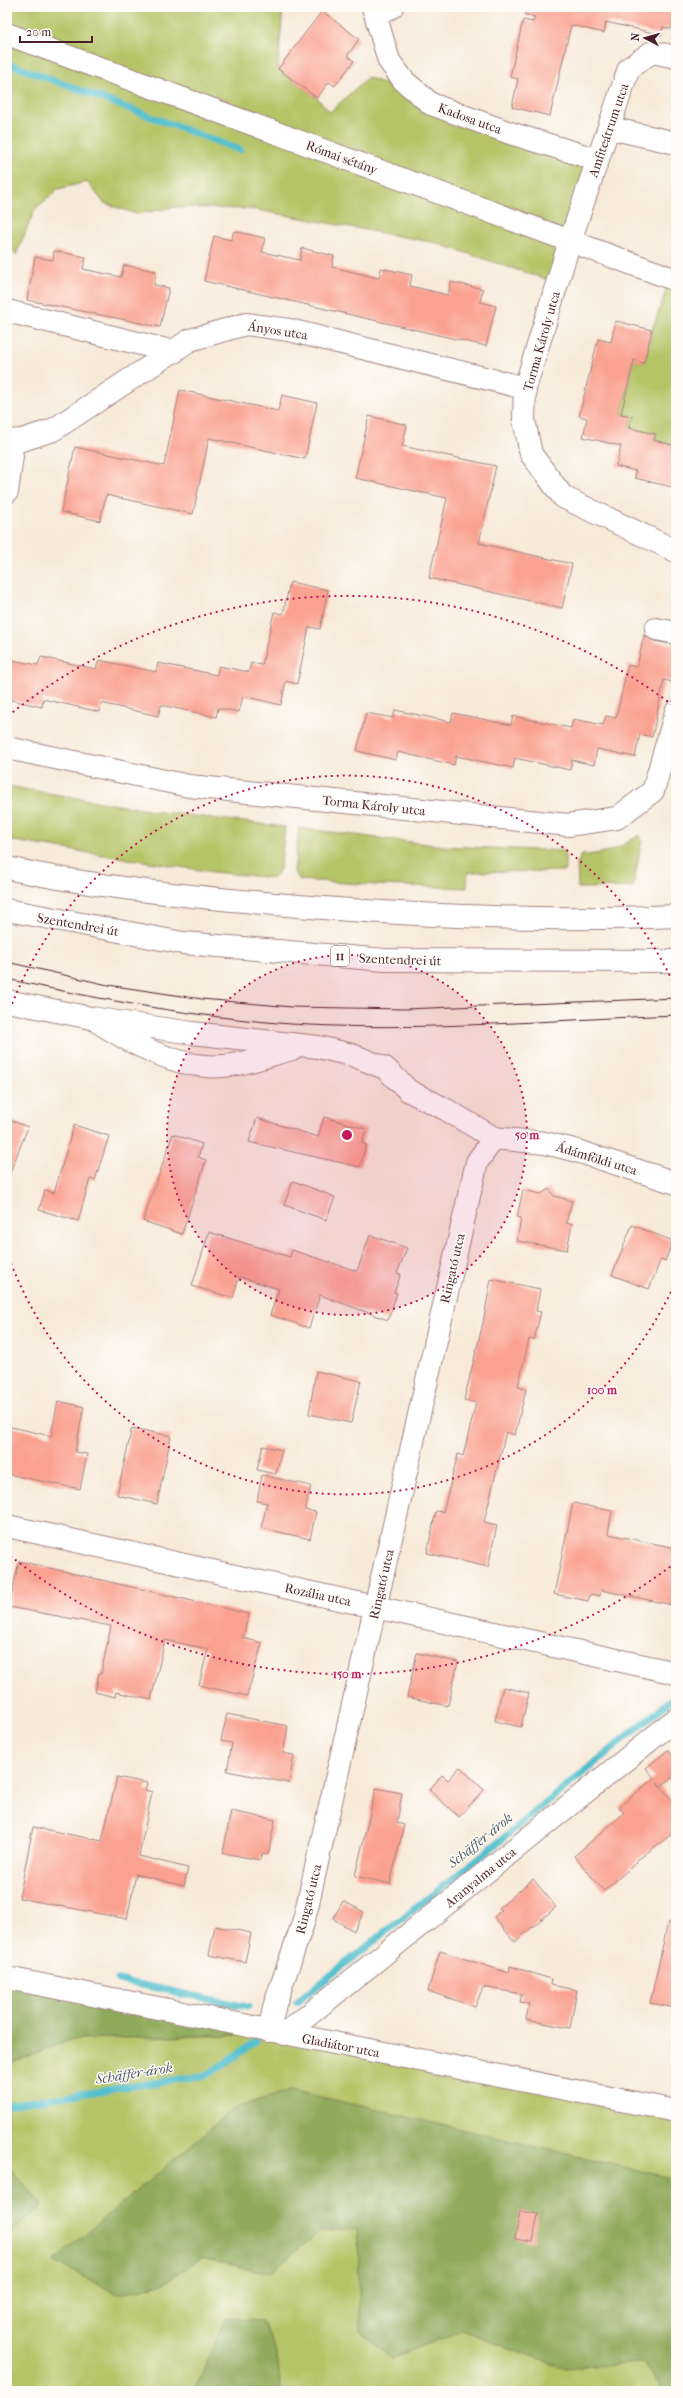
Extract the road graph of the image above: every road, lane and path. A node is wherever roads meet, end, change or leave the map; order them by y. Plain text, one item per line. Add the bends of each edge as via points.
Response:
1 (380, 10) edge
2 (7, 34) edge
3 (676, 57) edge
4 (610, 128) junction
5 (676, 143) edge
6 (598, 160) junction
7 (570, 241) junction
8 (676, 280) edge
9 (7, 311) edge
10 (174, 352) junction
11 (525, 388) junction
12 (8, 441) edge
13 (7, 492) edge
14 (676, 551) edge
15 (676, 712) edge
16 (7, 748) edge
17 (7, 868) edge
18 (7, 910) edge
19 (676, 916) edge
20 (676, 961) edge
21 (7, 1001) edge
22 (91, 1018) junction
23 (305, 1046) junction
24 (494, 1138) junction
25 (676, 1182) edge
26 (7, 1526) edge
27 (375, 1606) junction
28 (676, 1673) edge
29 (676, 1719) edge
30 (7, 1978) edge
31 (277, 2032) junction
32 (676, 2111) edge

1 - 6 street, Kadosa utca via 389,61 404,81 432,104 510,133
2 - 7 street, Római sétány
3 - 4 street, Amfiteátrum utca via 652,52 629,68
4 - 5 street
4 - 6 street, Amfiteátrum utca
6 - 7 street, Amfiteátrum utca
7 - 8 street, Római sétány
7 - 11 street, Torma Károly utca
9 - 10 street
10 - 11 street, Ányos utca via 190,340 246,324 289,330
10 - 12 street, Ányos utca via 53,430 22,440
11 - 14 street, Torma Károly utca via 524,420 531,454 563,497
12 - 13 street via 12,456
15 - 16 street, Torma Károly utca via 653,792 617,818 568,825 189,786
17 - 19 street via 56,878 180,895 394,914 592,920
18 - 20 street, Szentendrei út / 11 via 183,943 385,960
21 - 22 street
22 - 23 street
22 - 23 street via 120,1037 150,1051 206,1066 241,1063
23 - 24 street via 352,1055 385,1068 409,1091
24 - 25 street, Ádámföldi utca via 545,1143 574,1150
24 - 27 street, Ringató utca via 478,1162 472,1184
26 - 27 street, Rozália utca
27 - 28 street, Rozália utca
27 - 31 street, Ringató utca via 304,1920 275,2004
29 - 31 street, Aranyalma utca
30 - 31 street, Gladiátor utca
31 - 32 street, Gladiátor utca

